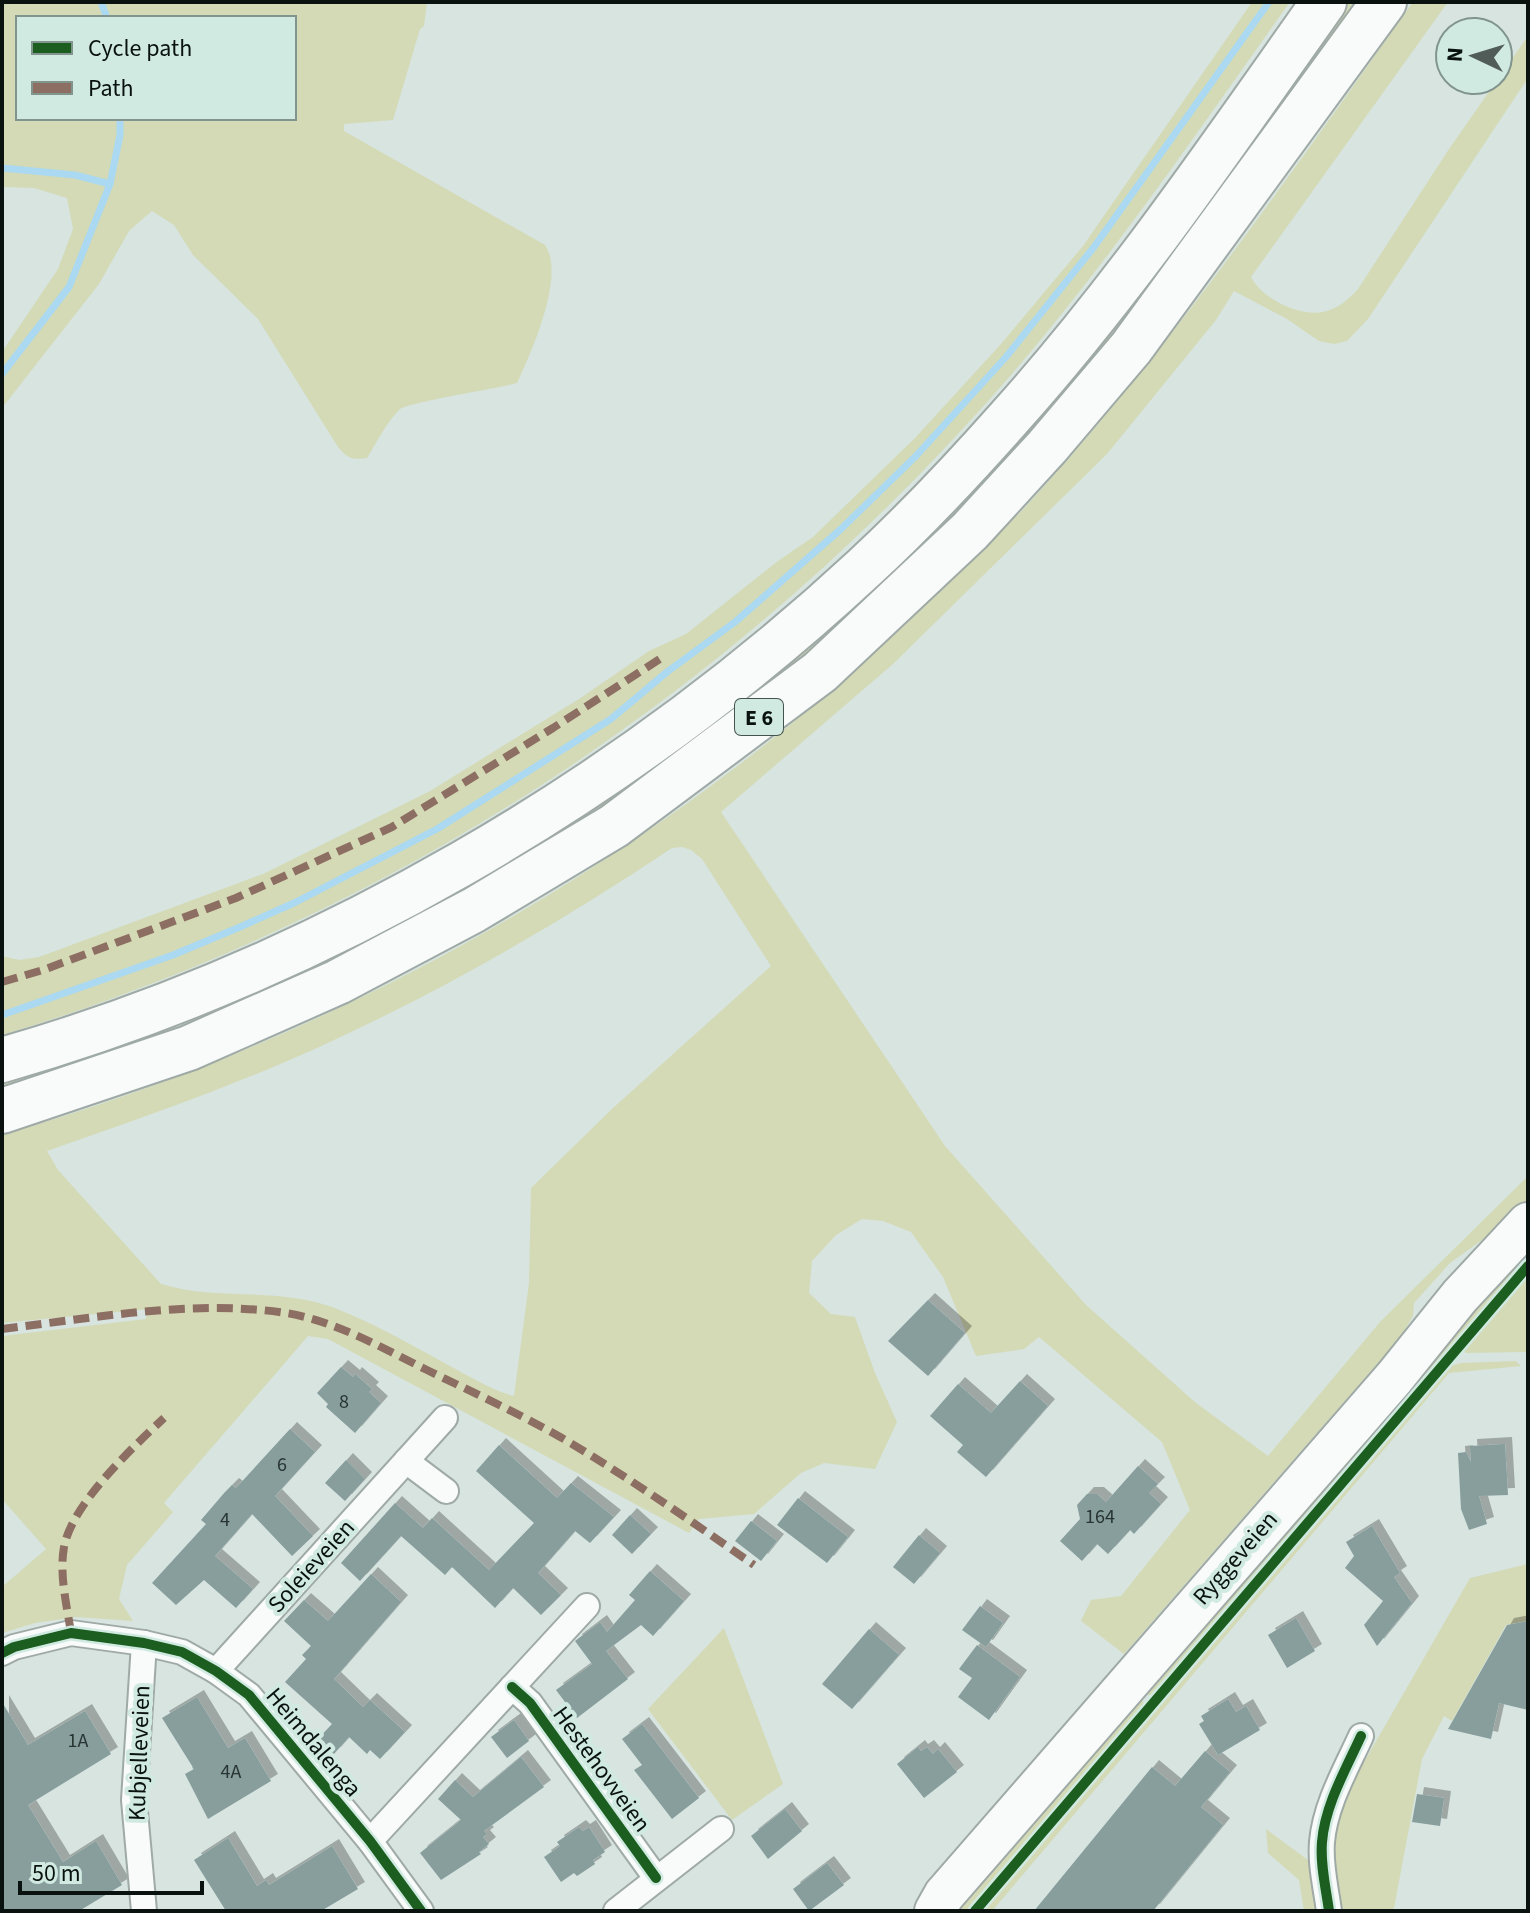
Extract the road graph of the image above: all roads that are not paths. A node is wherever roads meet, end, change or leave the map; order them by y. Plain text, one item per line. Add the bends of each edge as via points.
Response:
1 (1324, 2) edge
2 (1384, 2) edge
3 (2, 1060) edge
4 (2, 1111) edge
5 (1527, 1225) edge
6 (445, 1418) dead end
7 (406, 1461) junction
8 (446, 1491) dead end
9 (587, 1606) dead end
10 (144, 1643) junction
11 (2, 1653) edge
12 (216, 1671) junction
13 (512, 1687) junction
14 (1361, 1736) dead end
15 (721, 1829) dead end
16 (370, 1841) junction
17 (656, 1878) junction
18 (933, 1906) edge
19 (144, 1911) edge
20 (421, 1911) edge
21 (616, 1911) edge
22 (1329, 1911) edge

1 - 3 highway, E 6 via 1070,347 912,521 784,639 607,774 518,831 357,921 210,987
2 - 4 highway, E 6 via 1112,370 970,531 820,672 614,826 474,910 338,982 189,1048
5 - 18 main road, Ryggeveien
6 - 7 street, Soleieveien
7 - 8 street
7 - 12 street, Soleieveien
9 - 13 street
10 - 11 street, Heimdalenga via 71,1633
10 - 12 street, Heimdalenga via 182,1652
10 - 19 street, Kubjelleveien via 134,1800
12 - 16 street, Heimdalenga via 249,1695
13 - 16 street
13 - 17 street, Hestehovveien via 530,1703
14 - 22 street via 1333,1797 1322,1839
15 - 17 street
16 - 20 street, Heimdalenga
17 - 21 street

